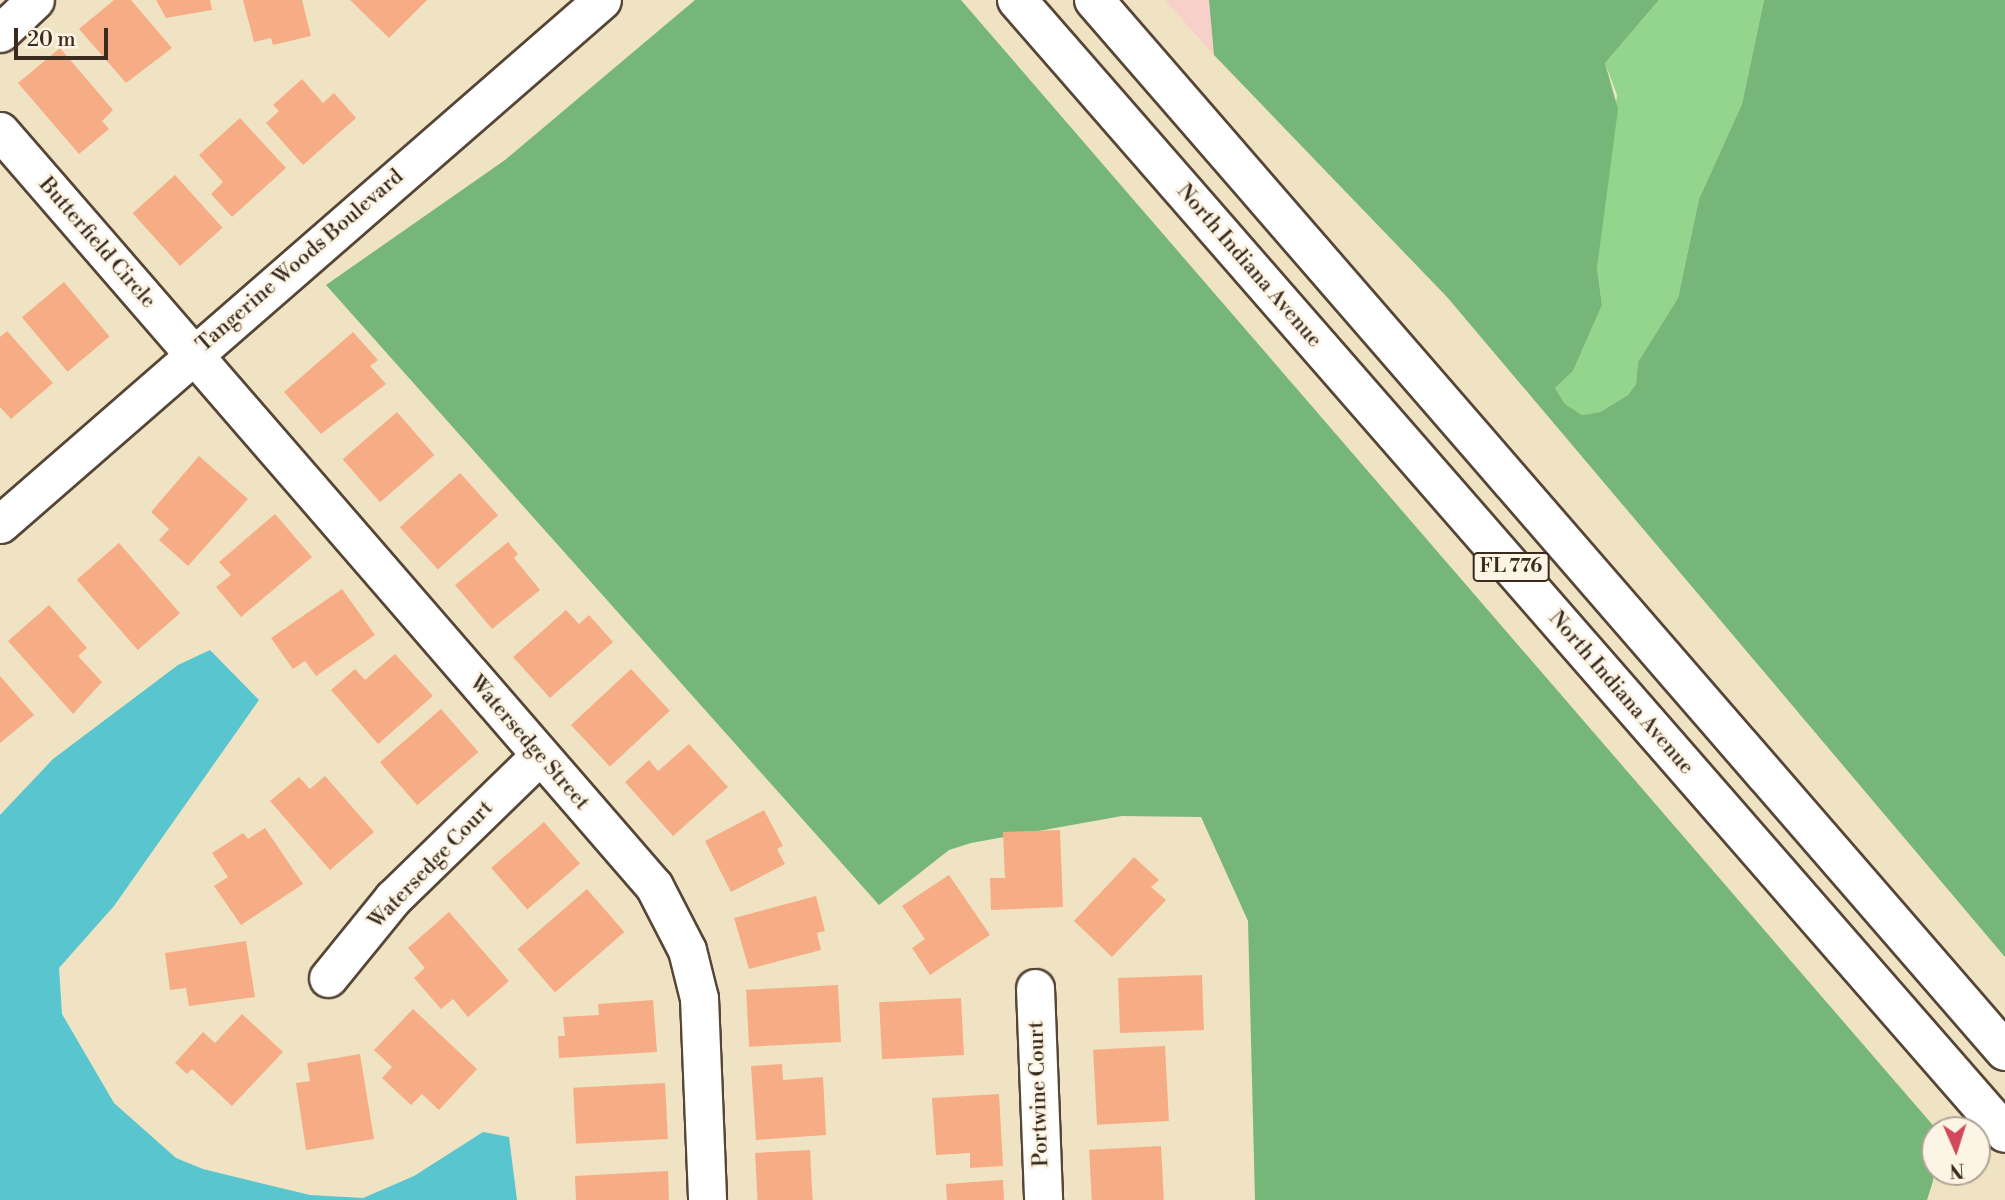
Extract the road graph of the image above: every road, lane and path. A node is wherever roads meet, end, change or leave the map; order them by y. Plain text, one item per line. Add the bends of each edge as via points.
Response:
1 (35, 0) edge
2 (602, 0) edge
3 (1017, 0) edge
4 (1094, 0) edge
5 (0, 33) edge
6 (0, 131) edge
7 (193, 354) junction
8 (0, 524) edge
9 (539, 756) junction
10 (328, 978) dead end
11 (1035, 988) dead end
12 (2005, 1051) edge
13 (2005, 1133) edge
14 (708, 1200) edge
15 (1043, 1200) edge

1 - 5 street
2 - 7 street, Tangerine Woods Boulevard
3 - 13 main road, North Indiana Avenue / FL 776
4 - 12 main road, FL 776
6 - 7 street, Butterfield Circle
7 - 8 street, Tangerine Woods Boulevard
7 - 9 street, Watersedge Street
9 - 10 street, Watersedge Court via 393,898
9 - 14 street, Watersedge Street via 654,886 687,950 699,998
11 - 15 street, Portwine Court

